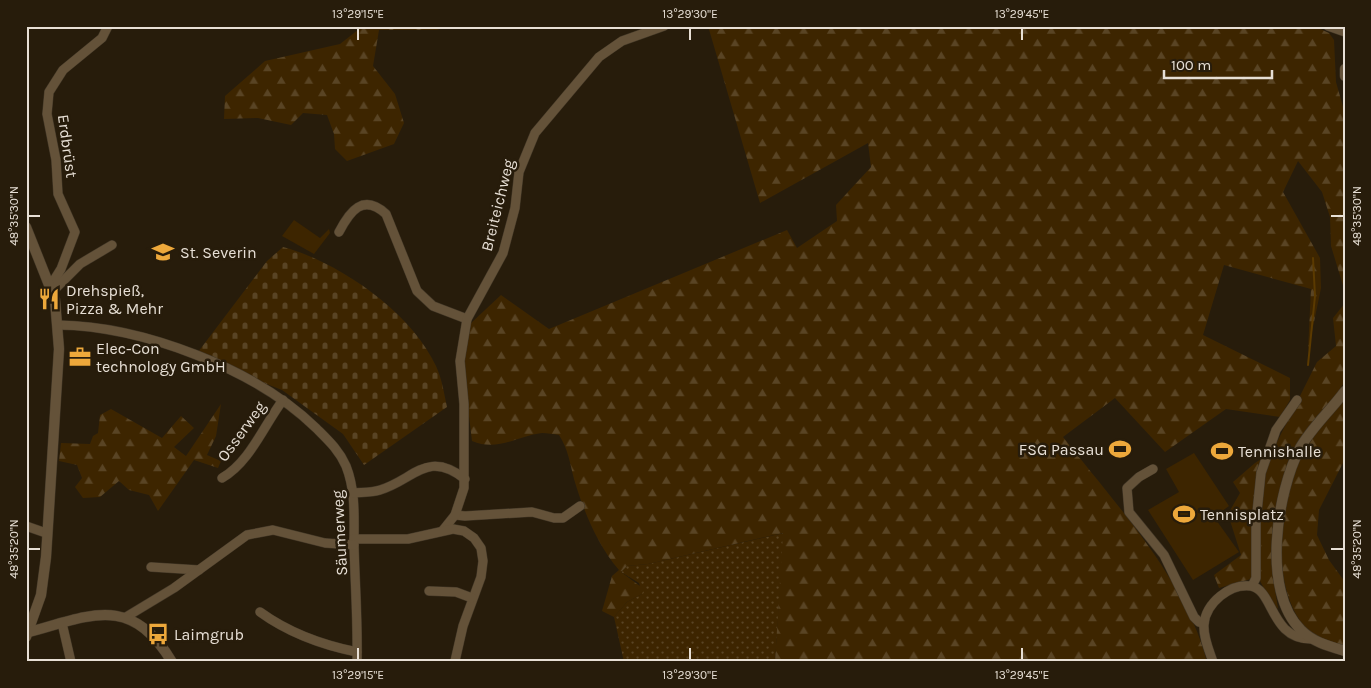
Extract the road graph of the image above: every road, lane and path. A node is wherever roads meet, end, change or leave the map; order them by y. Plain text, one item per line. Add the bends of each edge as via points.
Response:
1 (108, 26) edge
2 (664, 26) edge
3 (1328, 26) edge
4 (1345, 32) edge
5 (1345, 69) edge
6 (1345, 76) edge
7 (26, 228) edge
8 (339, 232) dead end
9 (112, 245) dead end
10 (52, 288) junction
11 (468, 319) junction
12 (58, 326) junction
13 (1345, 391) edge
14 (282, 400) junction
15 (1296, 400) dead end
16 (1153, 468) dead end
17 (222, 478) dead end
18 (465, 479) junction
19 (352, 493) junction
20 (580, 506) dead end
21 (455, 515) junction
22 (26, 526) edge
23 (443, 530) junction
24 (46, 532) junction
25 (354, 542) junction
26 (151, 567) dead end
27 (199, 570) junction
28 (1252, 586) junction
29 (428, 591) dead end
30 (472, 598) junction
31 (260, 612) dead end
32 (126, 618) junction
33 (62, 623) junction
34 (1204, 623) junction
35 (28, 635) edge
36 (1311, 639) junction
37 (1345, 651) edge
38 (357, 652) junction
39 (455, 661) edge
40 (71, 662) edge
41 (172, 662) edge
42 (357, 662) edge
43 (1213, 662) edge

1 - 10 street, Erdbrüst via 102,38 63,70 49,92 47,114 56,160 58,194 75,232
2 - 11 street, Breiteichweg via 622,41 599,57 536,133 519,172 515,208 503,253
3 - 4 street
5 - 6 street
7 - 10 street
8 - 11 street via 354,209 360,205 375,205 386,214 417,291 433,306
9 - 10 street via 80,264
10 - 12 street
11 - 18 street, Breiteichweg via 460,361
12 - 14 street, Säumerweg via 103,329 158,343 243,376
12 - 24 street
13 - 36 street via 1301,446 1280,505 1275,548 1278,578 1291,615
14 - 17 street, Osserweg via 241,462
14 - 19 street, Säumerweg via 335,446 346,466
15 - 28 street via 1276,430 1261,473 1256,522 1256,578
16 - 34 street via 1127,488 1129,512 1164,556 1194,617
18 - 19 street via 448,468 432,466 380,490
18 - 21 street, Breiteichweg via 462,500
19 - 25 street, Säumerweg
20 - 21 street via 563,518 532,512
21 - 23 street, Breiteichweg
22 - 24 street
23 - 25 street via 408,539
23 - 30 street via 464,531 481,548 481,576
24 - 35 street via 41,595
25 - 27 street via 325,544 273,530 259,532 238,540
25 - 38 street, Säumerweg
26 - 27 street
27 - 32 street
28 - 34 street via 1239,587 1217,599 1209,608
28 - 36 street via 1260,592 1286,631 1300,639
29 - 30 street via 456,592
30 - 39 street
31 - 38 street via 325,646
32 - 33 street via 99,614
32 - 41 street via 149,632
33 - 35 street
33 - 40 street
34 - 43 street
36 - 37 street
38 - 42 street, Säumerweg

